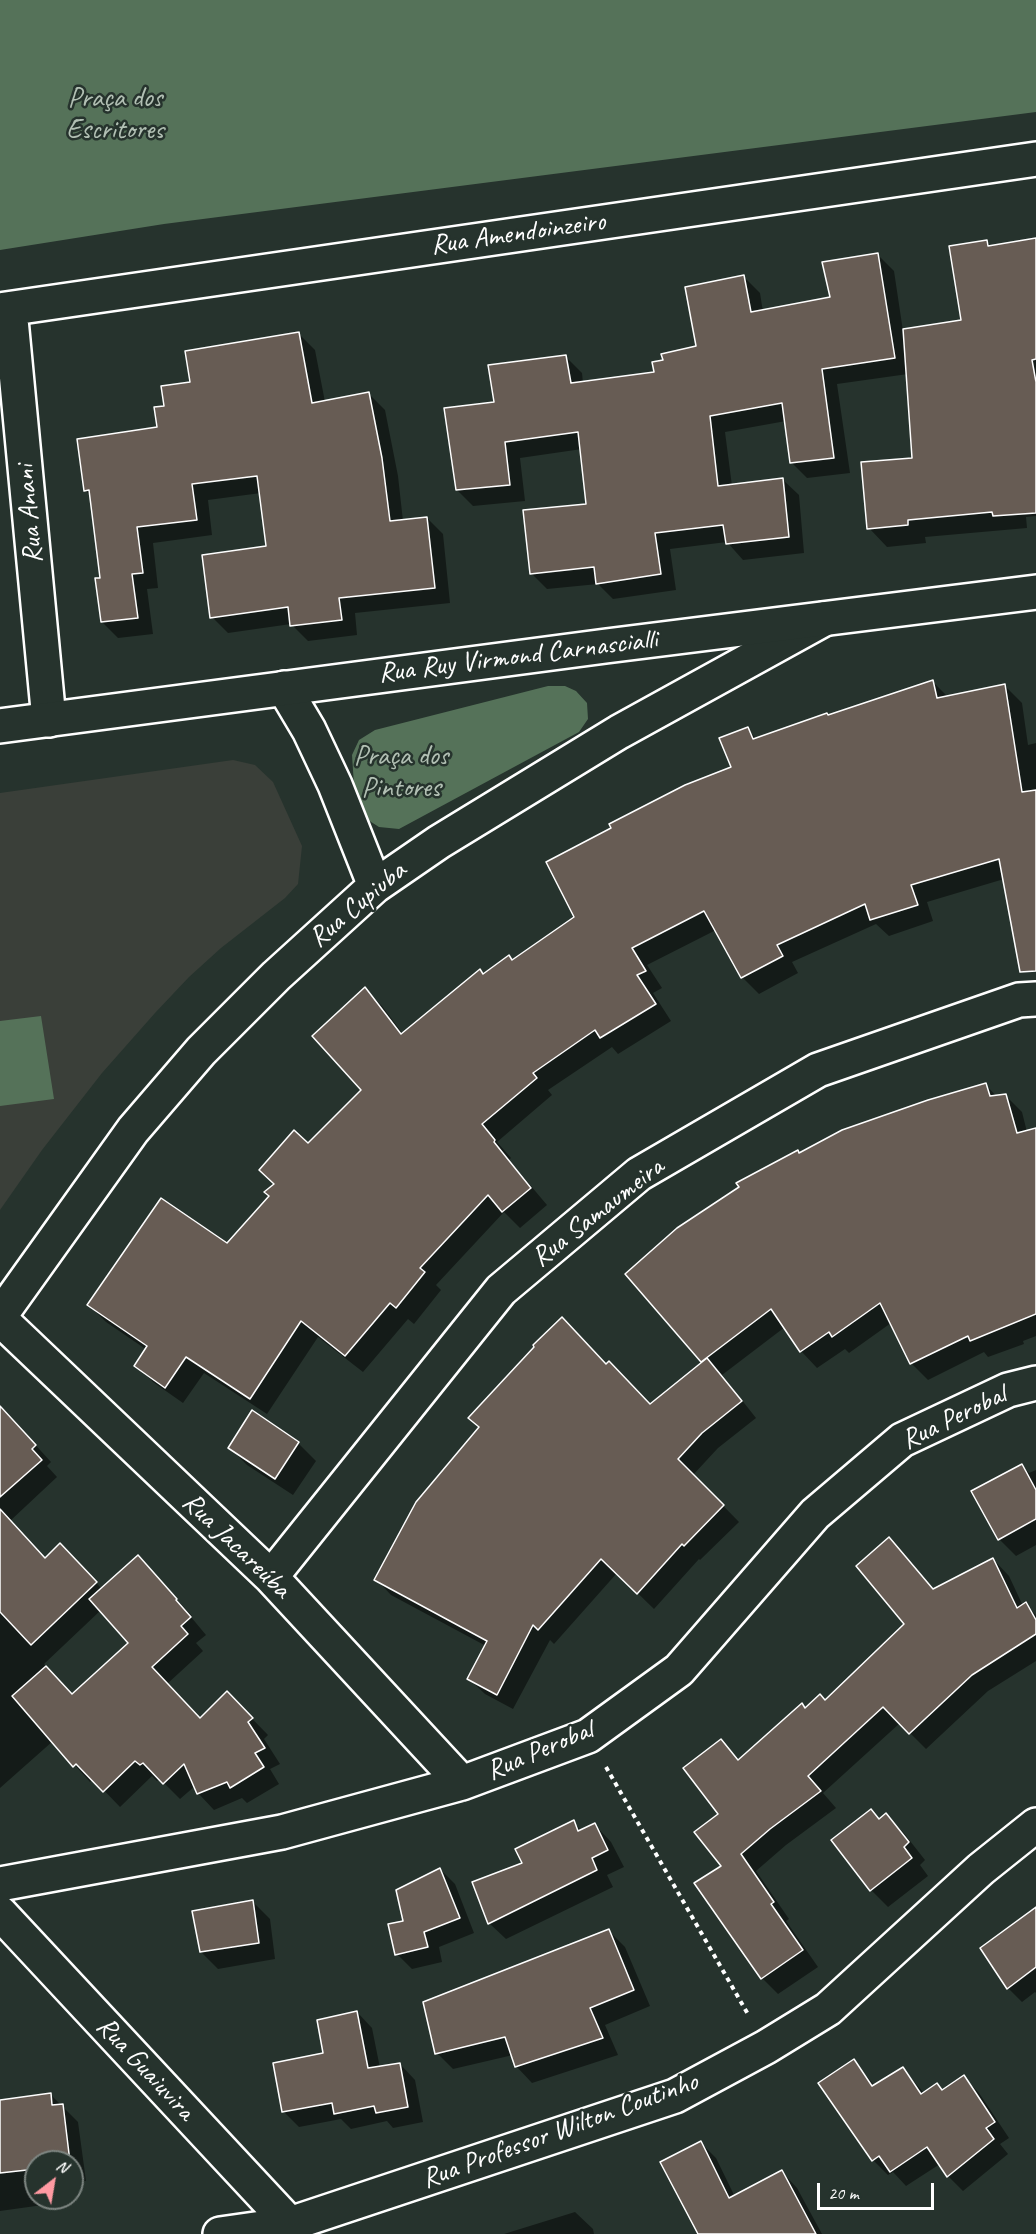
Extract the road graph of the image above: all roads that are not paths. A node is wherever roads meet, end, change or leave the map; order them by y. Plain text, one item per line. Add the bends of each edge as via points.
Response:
1 (1036, 159) edge
2 (5, 309) edge
3 (1036, 592) edge
4 (824, 619) junction
5 (284, 688) junction
6 (49, 720) junction
7 (0, 726) edge
8 (375, 886) junction
9 (1036, 999) edge
10 (0, 1317) edge
11 (1036, 1383) edge
12 (270, 1577) junction
13 (462, 1783) junction
14 (1036, 1825) edge
15 (0, 1884) edge
16 (0, 1913) edge
17 (287, 2229) edge
18 (220, 2234) edge

1 - 2 street, Rua Amendoinzeiro
2 - 6 street, Rua Anani
3 - 4 street, Rua Ruy Virmond Carnascialli
4 - 5 street, Rua Ruy Virmond Carnascialli
4 - 8 street, Rua Cupiuba via 620,732 439,842
5 - 6 street, Rua Ruy Virmond Carnascialli
5 - 8 street via 335,785
6 - 7 street, Rua Ruy Virmond Carnascialli
8 - 10 street, Rua Cupiuba via 201,1051 133,1130
9 - 12 street, Rua Samaumeira via 1019,1000 818,1070 639,1174 501,1290
10 - 12 street, Rua Jacareúba
11 - 13 street, Rua Perobal via 1008,1390 902,1440 815,1514 679,1670 588,1736
12 - 13 street, Rua Jacareúba
13 - 15 street, Rua Perobal via 282,1832
14 - 17 street, Rua Professor Wilton Coutinho via 981,1869 828,2010 766,2047 675,2096
16 - 17 street, Rua Guaiuvira
17 - 18 street, Rua Professor Wilton Coutinho

